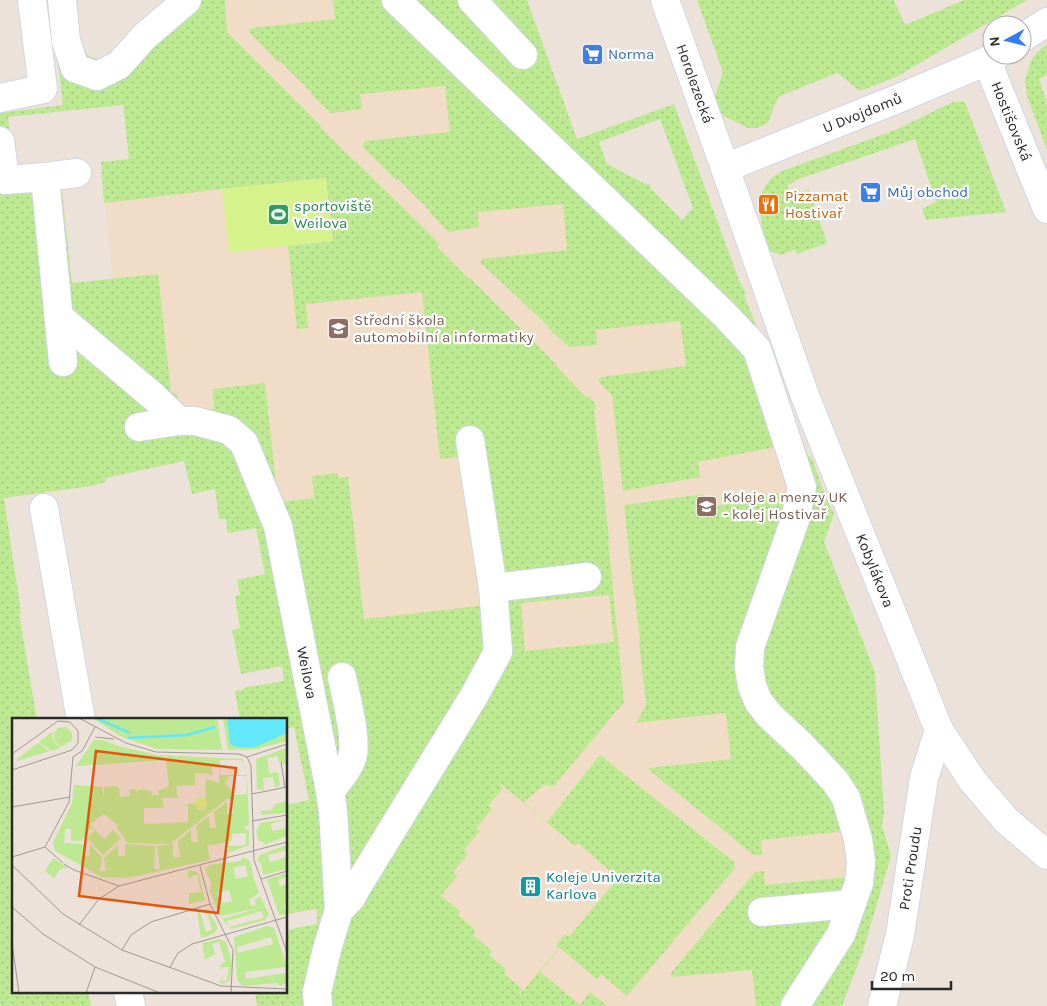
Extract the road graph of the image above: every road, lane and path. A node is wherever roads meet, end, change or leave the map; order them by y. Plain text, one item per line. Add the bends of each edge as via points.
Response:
1 (32, 0) edge
2 (62, 0) edge
3 (187, 0) edge
4 (396, 0) edge
5 (472, 0) edge
6 (664, 0) edge
7 (1047, 22) edge
8 (1032, 32) edge
9 (523, 55) dead end
10 (982, 62) edge
11 (995, 65) edge
12 (0, 98) edge
13 (0, 140) edge
14 (725, 168) junction
15 (77, 174) dead end
16 (45, 177) junction
17 (1047, 209) edge
18 (59, 317) junction
19 (63, 362) dead end
20 (179, 421) junction
21 (139, 427) dead end
22 (470, 440) dead end
23 (44, 508) dead end
24 (587, 577) dead end
25 (493, 588) junction
26 (342, 678) dead end
27 (81, 718) edge
28 (943, 735) junction
29 (330, 790) junction
30 (1047, 855) edge
31 (851, 904) junction
32 (339, 910) junction
33 (762, 912) dead end
34 (318, 1006) edge
35 (795, 1006) edge
36 (882, 1006) edge

1 - 12 street via 43,89
2 - 3 street via 66,41 75,68 96,76 119,65 145,36
4 - 31 street via 757,349 802,487 794,520 750,647 752,686 769,715 835,781 846,798 861,862 860,883
5 - 9 street
6 - 14 street, Horolezecká
7 - 8 street
10 - 14 street, U Dvojdomů
11 - 17 street, Hostišovská
13 - 16 street via 5,180
14 - 28 street, Kobylákova via 805,396
15 - 16 street
16 - 18 street
18 - 19 street
18 - 20 street
20 - 21 street
20 - 29 street, Weilova via 194,421 229,430 244,443 278,526
22 - 25 street, Weilova
23 - 27 street
24 - 25 street
25 - 32 street, Weilova via 498,652 351,898
26 - 29 street via 355,746 346,770
28 - 30 street, Kobylákova via 972,780 1006,820
28 - 36 street, Proti Proudu via 924,778 900,935
29 - 32 street, Weilova
31 - 33 street
31 - 35 street via 840,934
32 - 34 street, Weilova via 317,992

